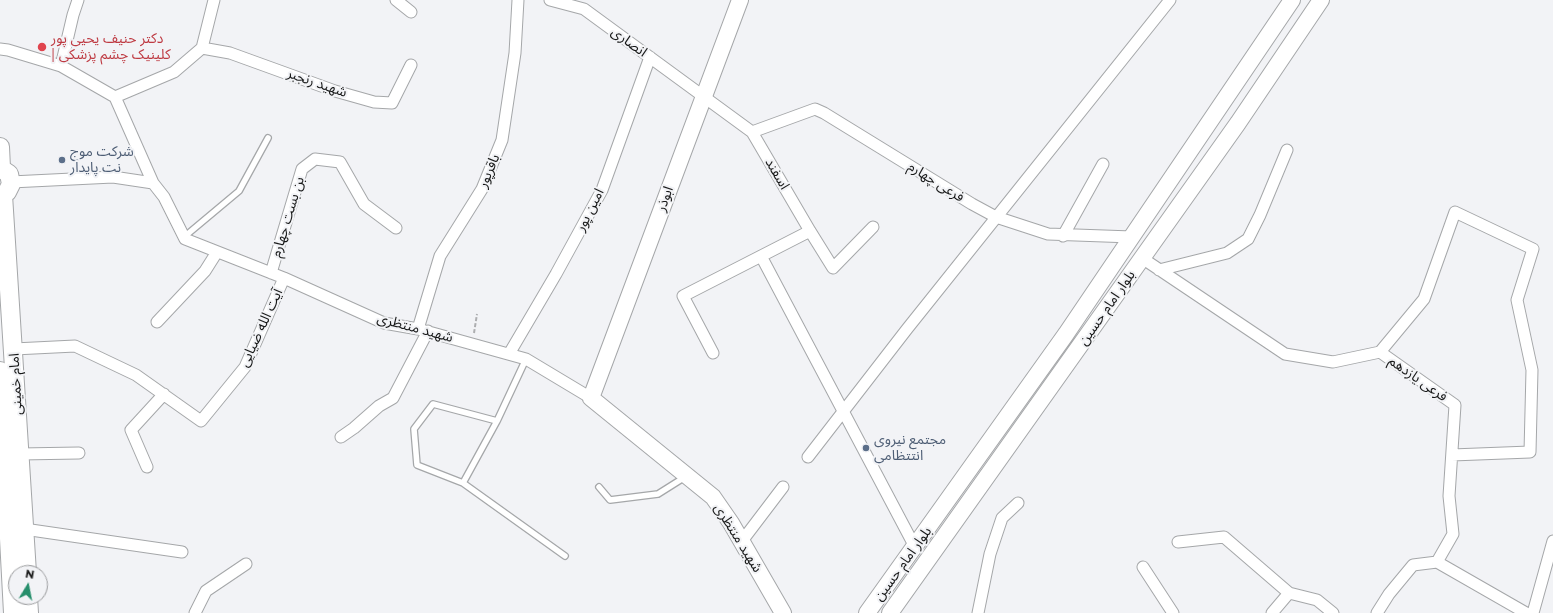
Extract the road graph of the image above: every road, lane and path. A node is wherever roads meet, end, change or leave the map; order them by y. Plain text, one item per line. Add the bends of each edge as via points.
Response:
1 (78, 0) edge
2 (214, 0) edge
3 (396, 0) edge
4 (518, 0) edge
5 (550, 0) edge
6 (740, 0) edge
7 (1170, 0) edge
8 (1292, 0) edge
9 (1321, 0) edge
10 (587, 4) edge
11 (411, 12) dead end
12 (202, 48) junction
13 (0, 49) edge
14 (650, 57) junction
15 (410, 65) dead end
16 (61, 66) junction
17 (704, 96) junction
18 (115, 97) junction
19 (752, 132) junction
20 (268, 138) dead end
21 (0, 147) edge
22 (1287, 150) dead end
23 (1103, 164) dead end
24 (3, 182) edge
25 (153, 183) junction
26 (996, 217) junction
27 (874, 227) dead end
28 (396, 228) dead end
29 (810, 231) junction
30 (1063, 236) junction
31 (184, 237) junction
32 (1132, 237) junction
33 (217, 252) junction
34 (761, 256) junction
35 (1142, 258) junction
36 (1158, 270) junction
37 (271, 273) junction
38 (284, 278) junction
39 (478, 314) dead end
40 (157, 322) dead end
41 (423, 330) junction
42 (471, 344) junction
43 (14, 349) junction
44 (713, 352) dead end
45 (1380, 352) junction
46 (509, 354) junction
47 (526, 359) junction
48 (0, 371) edge
49 (164, 394) junction
50 (591, 398) junction
51 (844, 412) junction
52 (497, 421) junction
53 (341, 437) dead end
54 (79, 453) dead end
55 (20, 454) junction
56 (1452, 455) junction
57 (808, 457) dead end
58 (3, 466) edge
59 (147, 467) dead end
60 (687, 476) junction
61 (463, 483) junction
62 (599, 487) dead end
63 (784, 487) dead end
64 (1018, 503) dead end
65 (24, 530) junction
66 (742, 541) junction
67 (1553, 541) edge
68 (1178, 542) dead end
69 (915, 547) junction
70 (182, 552) dead end
71 (565, 556) dead end
72 (1437, 562) junction
73 (246, 564) dead end
74 (26, 565) edge
75 (1143, 567) dead end
76 (1289, 593) junction
77 (779, 610) edge
78 (13, 613) edge
79 (195, 613) edge
80 (867, 613) edge
81 (890, 613) edge
82 (978, 613) edge
83 (1173, 613) edge
84 (1272, 613) edge
85 (1333, 613) edge
86 (1377, 613) edge
87 (1526, 613) edge
88 (1533, 613) edge

1 - 16 street
2 - 12 street
3 - 11 street
4 - 41 street, باقرپور via 516,53 502,140 482,189 440,256
5 - 10 street, انصاری
6 - 17 street, ابوذر
7 - 26 street
8 - 32 street, بلوار امام حسین
9 - 35 street, بلوار امام حسین
10 - 14 street, انصاری
12 - 15 street, شهید رنجبر via 230,53 374,102 392,103
12 - 18 street via 174,72
13 - 16 street
14 - 17 street, انصاری
14 - 46 street, امین پور via 602,190
16 - 18 street
17 - 19 street, اسفند
17 - 50 street, ابوذر
18 - 25 street
19 - 26 street, فرعی چهارم via 815,109
19 - 29 street, اسفند
20 - 31 lane via 239,190
21 - 24 main road, امام خمینی
22 - 36 street via 1248,239 1227,253
23 - 30 street
24 - 25 street via 113,177
24 - 43 main road, امام خمینی
25 - 31 street via 164,197
26 - 30 street, فرعی چهارم via 1048,234
26 - 51 street
27 - 29 street, اسفند via 833,268
28 - 37 street, بن بست چهارم via 364,204 340,162 316,159 302,169
29 - 34 street
30 - 32 street, فرعی چهارم
31 - 33 street, شهید منتظری
32 - 69 street, بلوار امام حسین
33 - 37 street, شهید منتظری
33 - 40 street via 205,271
34 - 44 street via 683,296
34 - 51 street
35 - 36 street, فرعی یازدهم
35 - 81 street, بلوار امام حسین
36 - 45 street, فرعی یازدهم via 1285,354 1333,362
37 - 38 street, شهید منتظری
38 - 41 street, شهید منتظری via 384,323
38 - 49 street, آیت الله ضیایی via 245,367 201,421
39 - 42 path
41 - 42 street, شهید منتظری
41 - 53 street, باقرپور via 393,398
42 - 46 street, شهید منتظری
43 - 49 street, آیت الله ضیایی via 75,346 136,375
43 - 55 main road, امام خمینی
45 - 56 street, فرعی یازدهم via 1456,405
45 - 56 street via 1424,298 1455,212 1533,249 1517,300 1532,370 1530,452
46 - 47 street, شهید منتظری
47 - 50 street, شهید منتظری
47 - 52 lane
48 - 58 main road, امام خمینی
49 - 59 street via 131,430
50 - 60 street, شهید منتظری
51 - 57 street
51 - 69 street
52 - 61 lane
52 - 61 lane via 433,404 414,429 417,465
54 - 55 street
55 - 65 main road, امام خمینی
56 - 72 street, فرعی یازدهم via 1449,496 1453,534
58 - 78 main road, امام خمینی
60 - 62 lane via 658,494 610,500
60 - 66 street, شهید منتظری via 713,497
61 - 71 lane
63 - 66 street
64 - 82 street via 1002,518 990,554
65 - 70 street
65 - 74 main road, امام خمینی
66 - 77 street, شهید منتظری
67 - 88 street
68 - 76 street via 1224,537
69 - 80 street, بلوار امام حسین
72 - 86 street via 1413,565
72 - 87 street
73 - 79 street via 206,591
75 - 83 street
76 - 84 street
76 - 85 street via 1317,600

